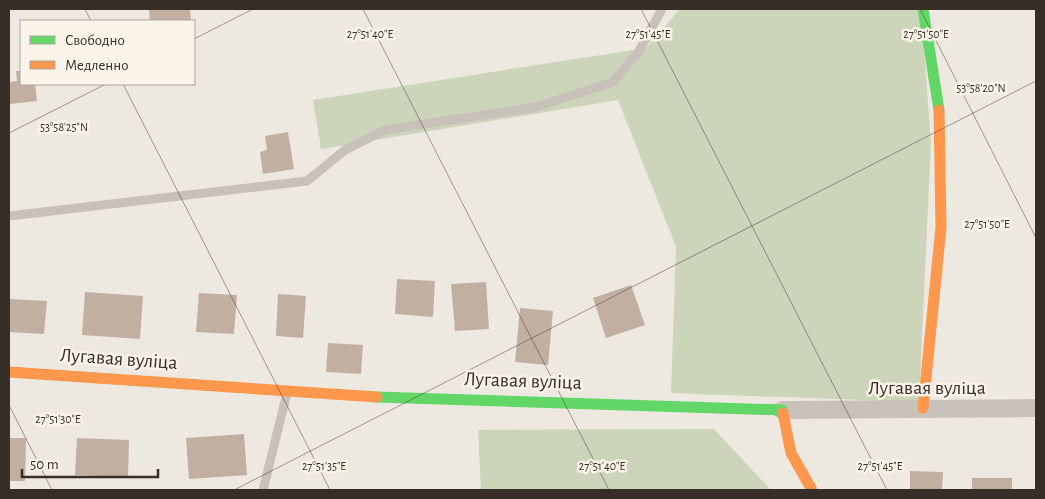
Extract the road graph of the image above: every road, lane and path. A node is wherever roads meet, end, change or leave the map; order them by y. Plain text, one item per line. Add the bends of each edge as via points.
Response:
1 (662, 9) edge
2 (923, 9) edge
3 (9, 216) edge
4 (9, 372) edge
5 (288, 391) junction
6 (923, 408) junction
7 (1036, 408) edge
8 (782, 410) junction
9 (263, 490) edge
10 (812, 490) edge

1 - 3 lane via 639,51 613,82 536,107 385,130 345,150 307,181
2 - 6 street via 939,107 941,227
4 - 5 street, Лугавая вуліца
5 - 8 street, Лугавая вуліца via 352,396
5 - 9 lane
6 - 7 street, Лугавая вуліца
6 - 8 street, Лугавая вуліца
8 - 10 street via 791,453

